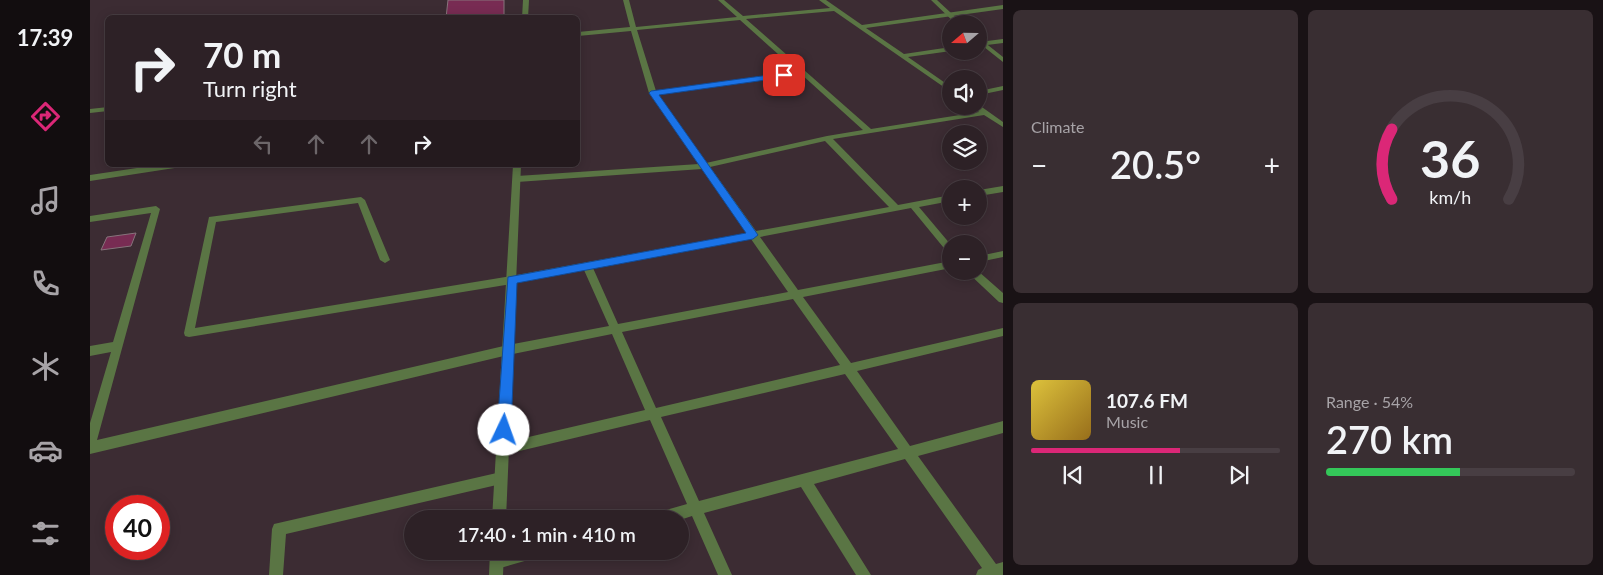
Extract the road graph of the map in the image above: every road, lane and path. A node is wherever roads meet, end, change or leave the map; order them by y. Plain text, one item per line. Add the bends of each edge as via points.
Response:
1 (526, 0) edge
2 (626, 0) edge
3 (722, 0) edge
4 (823, 0) edge
5 (831, 0) edge
6 (934, 0) edge
7 (1003, 7) edge
8 (836, 9) junction
9 (948, 14) junction
10 (525, 15) edge
11 (742, 18) junction
12 (860, 27) junction
13 (633, 29) junction
14 (580, 34) edge
15 (1003, 40) edge
16 (988, 41) edge
17 (988, 48) edge
18 (942, 50) edge
19 (902, 56) junction
20 (1003, 60) edge
21 (803, 72) junction
22 (942, 84) edge
23 (1003, 88) edge
24 (987, 91) edge
25 (653, 93) junction
26 (105, 109) edge
27 (90, 111) edge
28 (971, 115) edge
29 (987, 115) edge
30 (1003, 125) edge
31 (869, 131) junction
32 (827, 138) junction
33 (704, 166) junction
34 (154, 167) edge
35 (518, 167) edge
36 (90, 178) edge
37 (517, 179) junction
38 (1003, 189) edge
39 (987, 192) edge
40 (942, 200) edge
41 (913, 205) junction
42 (896, 208) junction
43 (90, 219) edge
44 (753, 235) junction
45 (942, 240) edge
46 (1003, 254) edge
47 (987, 257) edge
48 (386, 260) dead end
49 (587, 266) junction
50 (942, 266) edge
51 (512, 280) junction
52 (981, 280) edge
53 (796, 294) junction
54 (1003, 299) edge
55 (617, 329) junction
56 (1003, 332) edge
57 (118, 346) junction
58 (508, 350) junction
59 (90, 351) edge
60 (848, 368) junction
61 (652, 414) junction
62 (1003, 427) edge
63 (90, 447) edge
64 (503, 449) junction
65 (908, 452) junction
66 (501, 478) junction
67 (804, 480) junction
68 (696, 508) junction
69 (499, 510) edge
70 (689, 510) edge
71 (994, 573) edge
72 (276, 575) edge
73 (725, 575) edge
74 (864, 575) edge

1 - 10 street
2 - 13 street
3 - 11 street
4 - 5 street
4 - 8 street
6 - 9 street
7 - 9 street
8 - 11 street
8 - 12 street
9 - 12 street
11 - 13 street
11 - 21 street
12 - 19 street
13 - 14 street
13 - 25 street
15 - 16 street
17 - 20 street
18 - 19 street
19 - 22 street
21 - 25 street
21 - 31 street
23 - 24 street
25 - 33 street
26 - 27 street
28 - 31 street
29 - 30 street
31 - 32 street
32 - 33 street
32 - 42 street
33 - 37 street
33 - 44 street
34 - 36 street
35 - 37 street
37 - 51 street
38 - 39 street
40 - 41 street
41 - 42 street
41 - 45 street
42 - 44 street
43 - 57 street via 156,209
44 - 49 street
44 - 53 street
46 - 47 street
48 - 51 street via 361,200 212,219 189,333
49 - 51 street
49 - 55 street
50 - 53 street
51 - 58 street
52 - 54 street
53 - 55 street
53 - 60 street
55 - 58 street
55 - 61 street
56 - 60 street
57 - 59 street
57 - 63 street
58 - 63 street
58 - 64 street
60 - 61 street
60 - 65 street
61 - 64 street
61 - 68 street
62 - 65 street
64 - 66 street
65 - 67 street
65 - 71 street
66 - 69 street
66 - 72 street via 279,529
67 - 68 street
67 - 74 street
68 - 70 street
68 - 73 street

